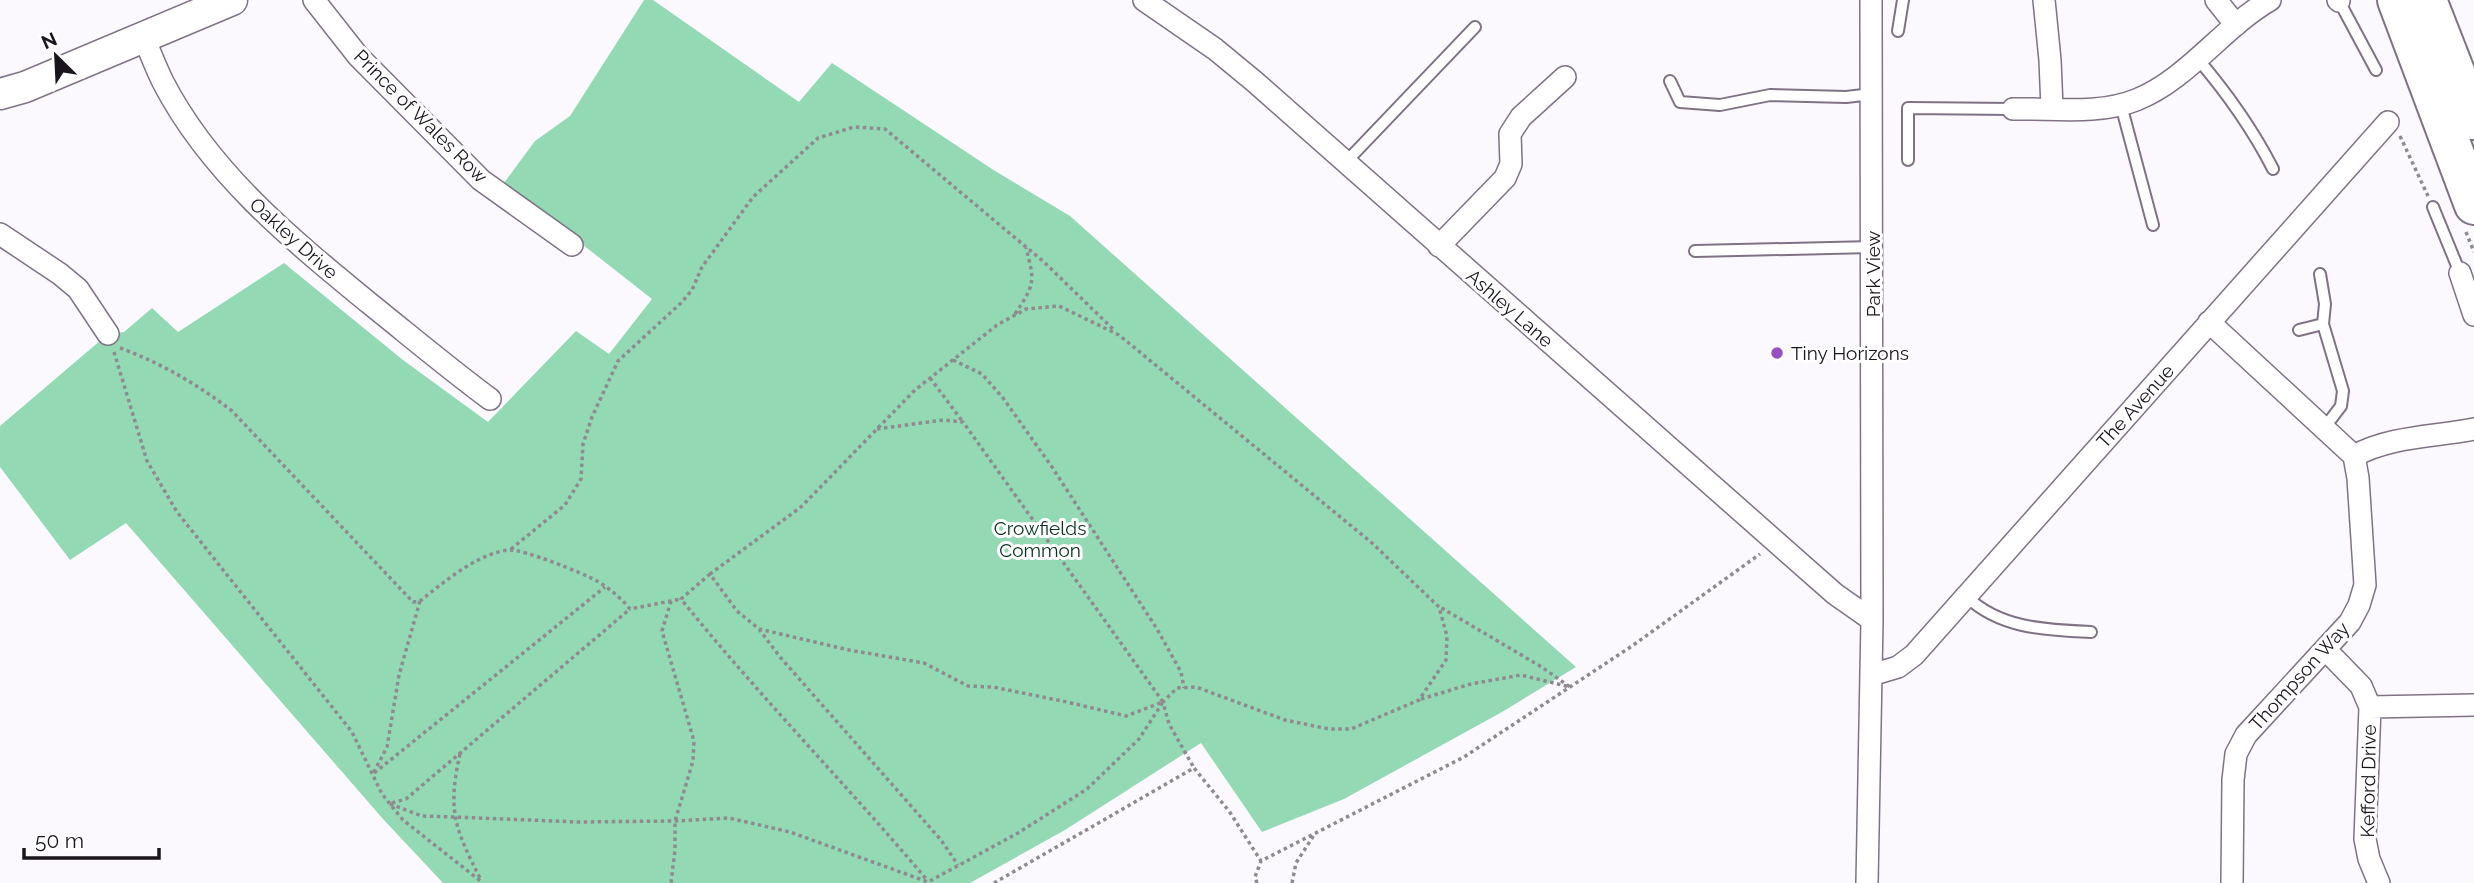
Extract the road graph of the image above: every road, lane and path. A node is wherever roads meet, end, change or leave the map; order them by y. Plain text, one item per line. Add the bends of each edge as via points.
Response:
1 (314, 0) edge
2 (1144, 0) edge
3 (1871, 0) edge
4 (1903, 0) edge
5 (2044, 0) edge
6 (2216, 0) edge
7 (2270, 0) edge
8 (2397, 0) edge
9 (2427, 0) edge
10 (2338, 1) edge
11 (215, 3) edge
12 (2236, 24) junction
13 (1475, 27) dead end
14 (1898, 32) dead end
15 (144, 38) junction
16 (2197, 58) junction
17 (2376, 70) dead end
18 (1564, 77) dead end
19 (1670, 81) dead end
20 (0, 94) edge
21 (1872, 94) junction
22 (2121, 105) junction
23 (2052, 108) junction
24 (2013, 110) joint
25 (2390, 120) joint
26 (2474, 120) edge
27 (1908, 159) dead end
28 (1345, 163) junction
29 (2273, 169) dead end
30 (2474, 205) edge
31 (2433, 207) joint
32 (2153, 225) dead end
33 (0, 234) edge
34 (572, 245) dead end
35 (1026, 246) junction
36 (1439, 246) junction
37 (1873, 247) junction
38 (1695, 251) dead end
39 (2460, 273) joint
40 (2320, 274) dead end
41 (2474, 315) edge
42 (1014, 316) junction
43 (2209, 323) junction
44 (2323, 324) junction
45 (2299, 330) dead end
46 (108, 334) dead end
47 (1119, 335) junction
48 (953, 360) junction
49 (930, 378) junction
50 (490, 399) dead end
51 (963, 422) junction
52 (2325, 427) junction
53 (875, 429) junction
54 (2474, 429) edge
55 (2354, 456) junction
56 (1777, 542) junction
57 (510, 550) junction
58 (710, 574) junction
59 (605, 587) junction
60 (1966, 596) junction
61 (681, 599) junction
62 (420, 601) junction
63 (671, 601) junction
64 (1439, 607) junction
65 (630, 609) junction
66 (1872, 620) junction
67 (759, 629) junction
68 (2091, 632) dead end
69 (2326, 650) junction
70 (1871, 675) junction
71 (1570, 687) junction
72 (1184, 688) junction
73 (1419, 700) junction
74 (1163, 702) junction
75 (2474, 705) edge
76 (2370, 707) junction
77 (460, 752) junction
78 (1194, 768) junction
79 (373, 774) junction
80 (390, 804) junction
81 (454, 817) junction
82 (675, 821) junction
83 (1315, 833) junction
84 (1261, 861) junction
85 (958, 865) junction
86 (482, 882) edge
87 (671, 883) edge
88 (927, 883) edge
89 (994, 883) edge
90 (1257, 883) edge
91 (1292, 883) edge
92 (1867, 883) edge
93 (2232, 883) edge
94 (2379, 883) edge

1 - 34 street, Prince of Wales Row via 358,56 481,180
2 - 28 street, Ashley Lane via 1215,49
3 - 21 street, Park View
4 - 14 lane
5 - 23 street
6 - 12 street
7 - 12 street
8 - 30 highway
9 - 26 highway
10 - 17 lane
11 - 15 street
12 - 16 street
13 - 28 lane
15 - 20 street
15 - 50 street, Oakley Drive via 184,116 258,207
16 - 22 street via 2158,88
16 - 29 lane via 2232,100
18 - 36 street via 1521,117 1510,134 1511,164 1505,178
19 - 21 lane via 1680,102 1720,105 1770,95
21 - 37 street, Park View
22 - 23 street
22 - 32 lane
23 - 24 street
24 - 27 lane via 1908,108
25 - 31 path
25 - 43 street, The Avenue
28 - 36 street, Ashley Lane
31 - 39 lane
33 - 46 street via 78,289
35 - 42 path via 1034,279
35 - 47 path
35 - 57 path via 886,129 854,127 818,138 753,197 702,267 692,290 618,361 583,443 581,478 565,505
36 - 56 street, Ashley Lane
37 - 38 lane
37 - 66 street, Park View
39 - 41 street
40 - 44 lane
42 - 47 path via 1027,309 1059,306
42 - 48 path
43 - 52 street
43 - 60 street, The Avenue
44 - 45 lane
44 - 52 lane via 2343,391 2341,406
47 - 64 path via 1372,544
48 - 49 path
48 - 72 path via 982,374 1011,409 1157,629 1181,672
49 - 51 path
49 - 53 path
51 - 53 path via 943,420
51 - 74 path
52 - 55 street
53 - 58 path via 801,507
54 - 55 street via 2388,442
55 - 69 street, Thompson Way via 2365,585 2350,622
56 - 66 street, Ashley Lane
56 - 71 path
57 - 59 path
57 - 62 path via 478,560
58 - 61 path
58 - 67 path via 737,611
59 - 65 path
59 - 79 path
60 - 68 lane via 1992,615 2017,624
60 - 70 street, The Avenue via 1914,655 1898,667
61 - 63 path
61 - 88 path
62 - 79 path via 399,675 387,747
62 - 79 path via 412,602 232,411 152,359 111,344 147,461 177,512 352,732
63 - 65 path
63 - 82 path via 662,631 694,741 693,761
64 - 71 path
64 - 73 path via 1447,636 1446,660
65 - 77 path
66 - 70 street, Park View
67 - 74 path via 924,663 968,686 1030,694 1126,716
67 - 85 path
69 - 76 street, Kefford Drive via 2361,686
69 - 93 street, Thompson Way via 2246,736 2236,754
70 - 92 street, Park View
71 - 73 path via 1521,675
71 - 83 path via 1464,757
72 - 73 path via 1329,729 1351,729
72 - 74 path via 1177,688
74 - 78 path
74 - 85 path via 1139,739 1087,789
75 - 76 street
76 - 94 street, Kefford Drive via 2365,839
77 - 80 path via 406,799
77 - 81 path via 453,785
78 - 84 path
78 - 89 path
79 - 80 path
80 - 81 path via 422,816
80 - 86 path via 403,820
81 - 82 path
81 - 86 path
82 - 87 path
82 - 88 path via 729,818 790,832
83 - 84 path
83 - 91 path via 1296,863
84 - 90 path
85 - 88 path

